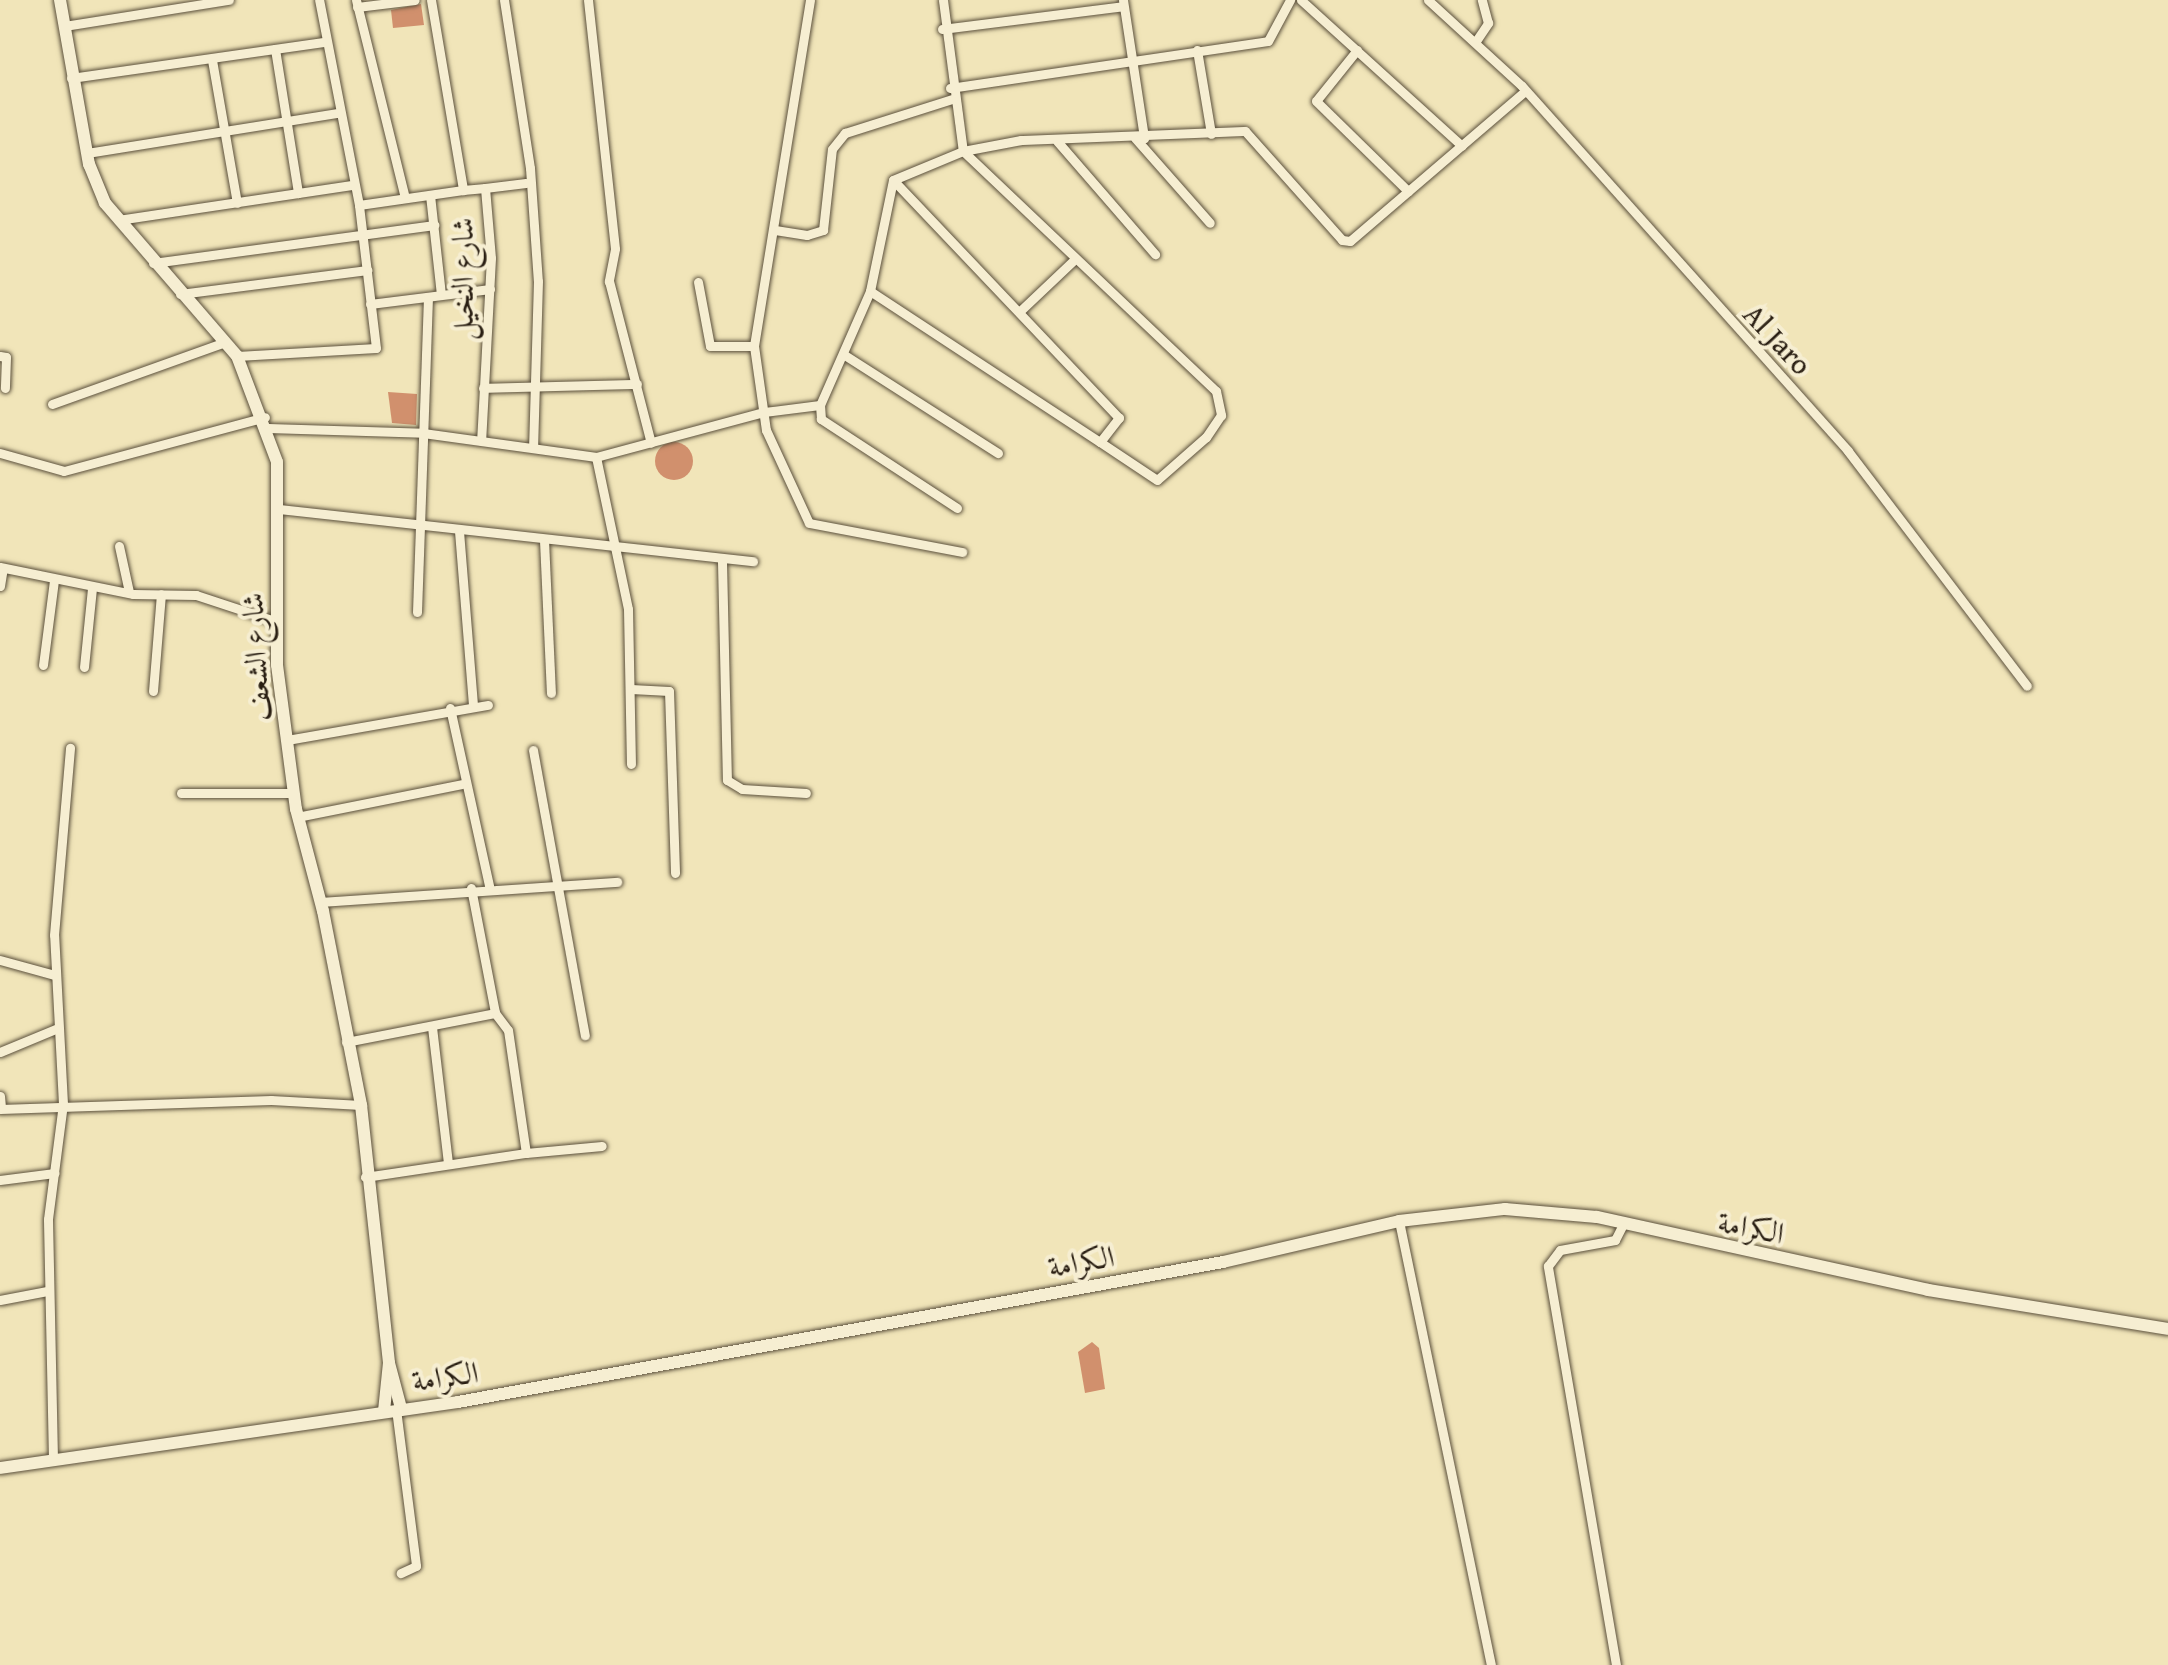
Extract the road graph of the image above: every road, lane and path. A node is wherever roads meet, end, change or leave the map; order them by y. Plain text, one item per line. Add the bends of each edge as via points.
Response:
1 (60, 0) edge
2 (229, 0) edge
3 (319, 0) edge
4 (415, 0) edge
5 (431, 0) edge
6 (504, 0) edge
7 (588, 0) edge
8 (810, 0) edge
9 (943, 0) edge
10 (1290, 0) edge
11 (1301, 0) edge
12 (1428, 0) edge
13 (1482, 0) edge
14 (357, 3) edge
15 (1123, 3) edge
16 (64, 26) junction
17 (942, 29) junction
18 (1476, 41) junction
19 (323, 42) junction
20 (275, 49) junction
21 (1197, 50) junction
22 (1357, 50) junction
23 (1131, 58) junction
24 (212, 60) junction
25 (71, 78) junction
26 (950, 88) junction
27 (1525, 91) junction
28 (952, 99) junction
29 (338, 113) junction
30 (289, 124) junction
31 (224, 134) junction
32 (1211, 134) junction
33 (1140, 138) junction
34 (1057, 141) junction
35 (1462, 146) junction
36 (963, 151) junction
37 (87, 153) junction
38 (893, 180) junction
39 (526, 183) junction
40 (353, 185) junction
41 (485, 188) junction
42 (463, 190) junction
43 (1408, 191) junction
44 (298, 193) junction
45 (430, 195) junction
46 (405, 198) junction
47 (237, 203) junction
48 (359, 205) junction
49 (118, 220) junction
50 (1210, 223) dead end
51 (434, 225) junction
52 (775, 230) junction
53 (363, 235) junction
54 (1155, 254) dead end
55 (1075, 259) junction
56 (153, 263) junction
57 (367, 270) junction
58 (698, 282) dead end
59 (490, 289) junction
60 (870, 291) junction
61 (180, 294) junction
62 (441, 294) junction
63 (428, 297) junction
64 (370, 304) junction
65 (1019, 312) junction
66 (225, 342) junction
67 (754, 346) junction
68 (843, 354) junction
69 (0, 356) edge
70 (237, 356) junction
71 (637, 384) junction
72 (5, 388) dead end
73 (483, 388) junction
74 (534, 388) junction
75 (52, 404) dead end
76 (820, 405) junction
77 (764, 412) junction
78 (266, 422) junction
79 (423, 433) junction
80 (481, 441) junction
81 (1100, 442) junction
82 (651, 443) junction
83 (533, 448) junction
84 (0, 453) edge
85 (998, 453) dead end
86 (596, 457) junction
87 (957, 508) dead end
88 (279, 509) junction
89 (416, 526) junction
90 (459, 531) junction
91 (544, 540) junction
92 (119, 546) dead end
93 (618, 547) junction
94 (962, 552) dead end
95 (753, 561) dead end
96 (722, 562) junction
97 (1, 567) edge
98 (54, 580) junction
99 (0, 586) edge
100 (92, 588) junction
101 (129, 592) junction
102 (161, 594) junction
103 (417, 612) dead end
104 (275, 621) junction
105 (43, 665) dead end
106 (84, 667) dead end
107 (2027, 686) dead end
108 (631, 689) junction
109 (153, 691) dead end
110 (551, 693) dead end
111 (473, 705) junction
112 (488, 705) dead end
113 (450, 708) junction
114 (287, 740) junction
115 (70, 748) dead end
116 (533, 750) dead end
117 (631, 764) dead end
118 (462, 784) junction
119 (181, 793) dead end
120 (293, 793) junction
121 (806, 793) dead end
122 (297, 817) junction
123 (675, 873) dead end
124 (617, 882) dead end
125 (562, 885) junction
126 (489, 886) junction
127 (471, 888) junction
128 (321, 902) junction
129 (0, 960) edge
130 (55, 975) junction
131 (495, 1013) junction
132 (432, 1027) junction
133 (58, 1028) junction
134 (585, 1035) dead end
135 (346, 1042) junction
136 (0, 1052) edge
137 (0, 1096) edge
138 (63, 1104) junction
139 (361, 1105) junction
140 (0, 1108) edge
141 (602, 1146) dead end
142 (526, 1153) junction
143 (448, 1164) junction
144 (55, 1173) junction
145 (365, 1177) junction
146 (0, 1180) edge
147 (1399, 1221) junction
148 (1623, 1224) junction
149 (47, 1291) junction
150 (0, 1300) edge
151 (2168, 1329) edge
152 (394, 1409) junction
153 (53, 1459) junction
154 (0, 1468) edge
155 (401, 1573) dead end
156 (1491, 1665) edge
157 (1616, 1665) edge

1 - 16 main road, شارع الشعف
2 - 16 street
3 - 19 street
4 - 14 street
5 - 42 street, شارع النخيل
6 - 39 street via 530,168
7 - 71 street via 615,249 609,281
8 - 52 street
9 - 17 street
10 - 21 street via 1268,41
11 - 22 street
12 - 18 street, Al Jaro
13 - 18 street via 1488,23
14 - 46 street
15 - 17 street
15 - 23 street
16 - 25 main road, شارع الشعف
17 - 26 street
18 - 27 street, Al Jaro
19 - 20 street
19 - 29 street
20 - 24 street
20 - 30 street
21 - 23 street
21 - 32 street
22 - 35 street
22 - 43 street via 1316,101
23 - 26 street
23 - 33 street
24 - 25 street
24 - 31 street
25 - 37 main road, شارع الشعف
26 - 28 street
27 - 35 street
27 - 107 street, Al Jaro via 1848,451
28 - 36 street
28 - 52 street via 845,133 832,149 823,230 807,235
29 - 30 street
29 - 40 street
30 - 31 street
30 - 44 street
31 - 37 street
31 - 47 street
32 - 33 street
32 - 43 street via 1245,131 1342,240 1350,241
33 - 34 street
33 - 50 street
34 - 36 street via 1021,140
34 - 54 street
35 - 43 street
36 - 38 street
36 - 55 street
37 - 49 main road, شارع الشعف via 105,203
38 - 60 street
38 - 65 street
39 - 41 street
39 - 74 street via 538,281
40 - 44 street
40 - 48 street
41 - 42 street, شارع النخيل
41 - 59 street, شارع النخيل
42 - 45 street
44 - 47 street
45 - 46 street
45 - 51 street
46 - 48 street
47 - 49 street
48 - 53 street
49 - 56 main road, شارع الشعف
51 - 53 street
51 - 62 street
52 - 67 street
53 - 56 street
53 - 57 street
55 - 65 street
55 - 81 street via 1216,391 1221,415 1206,437 1157,480
56 - 61 main road, شارع الشعف
57 - 61 street
57 - 64 street
58 - 67 street via 710,346
59 - 62 street
59 - 73 street, شارع النخيل
60 - 68 street
60 - 81 street
61 - 66 main road, شارع الشعف
62 - 63 street
63 - 64 street
63 - 79 street
64 - 70 street via 376,348
65 - 81 street via 1119,418
66 - 70 main road, شارع الشعف
66 - 75 street
67 - 77 street
68 - 76 street
68 - 85 street
69 - 72 street via 6,357
70 - 78 main road, شارع الشعف
71 - 74 street
71 - 82 street
73 - 74 street
73 - 80 street, شارع النخيل
74 - 83 street
76 - 77 street
76 - 87 street via 821,419
77 - 82 street
77 - 94 street via 809,523
78 - 79 street
78 - 84 street via 64,471
78 - 88 main road, شارع الشعف
79 - 80 street
79 - 89 street
80 - 83 street
82 - 86 street
83 - 86 street
86 - 93 street
88 - 89 street
88 - 104 main road, شارع الشعف
89 - 90 street
89 - 103 street
90 - 91 street
90 - 111 street
91 - 93 street
91 - 110 street
92 - 101 street
93 - 96 street
93 - 108 street
95 - 96 street
96 - 121 street via 727,780 742,789
97 - 98 street
97 - 99 street
98 - 100 street
98 - 105 street
100 - 101 street
100 - 106 street
101 - 102 street
102 - 104 street via 196,595
102 - 109 street
104 - 114 main road, شارع الشعف
108 - 117 street
108 - 123 street via 669,691
111 - 112 street
111 - 113 street
113 - 114 street
113 - 118 street
114 - 120 main road, شارع الشعف
115 - 130 street
116 - 125 street
118 - 122 street
118 - 126 street
119 - 120 street
120 - 122 main road, شارع الشعف
122 - 128 main road, شارع الشعف
124 - 125 street
125 - 126 street
125 - 134 street
126 - 127 street
127 - 128 street
127 - 131 street
128 - 135 main road, شارع الشعف
129 - 130 street
130 - 133 street
131 - 132 street
131 - 142 street via 508,1030
132 - 135 street
132 - 143 street
133 - 136 street
133 - 138 street
135 - 139 main road, شارع الشعف
137 - 140 street
138 - 139 street via 271,1100
138 - 140 street
138 - 144 street
139 - 145 main road, شارع الشعف
141 - 142 street
142 - 143 street
143 - 145 street
144 - 146 street
144 - 149 street
145 - 152 main road, شارع الشعف
147 - 148 main road, الكرامة via 1505,1209
147 - 152 main road, الكرامة via 1214,1263
147 - 156 street
148 - 151 main road, الكرامة via 1928,1290
148 - 157 street via 1615,1240 1560,1250 1548,1266
149 - 150 street
149 - 153 street
152 - 153 main road, الكرامة
152 - 155 street via 416,1566
153 - 154 main road, الكرامة

